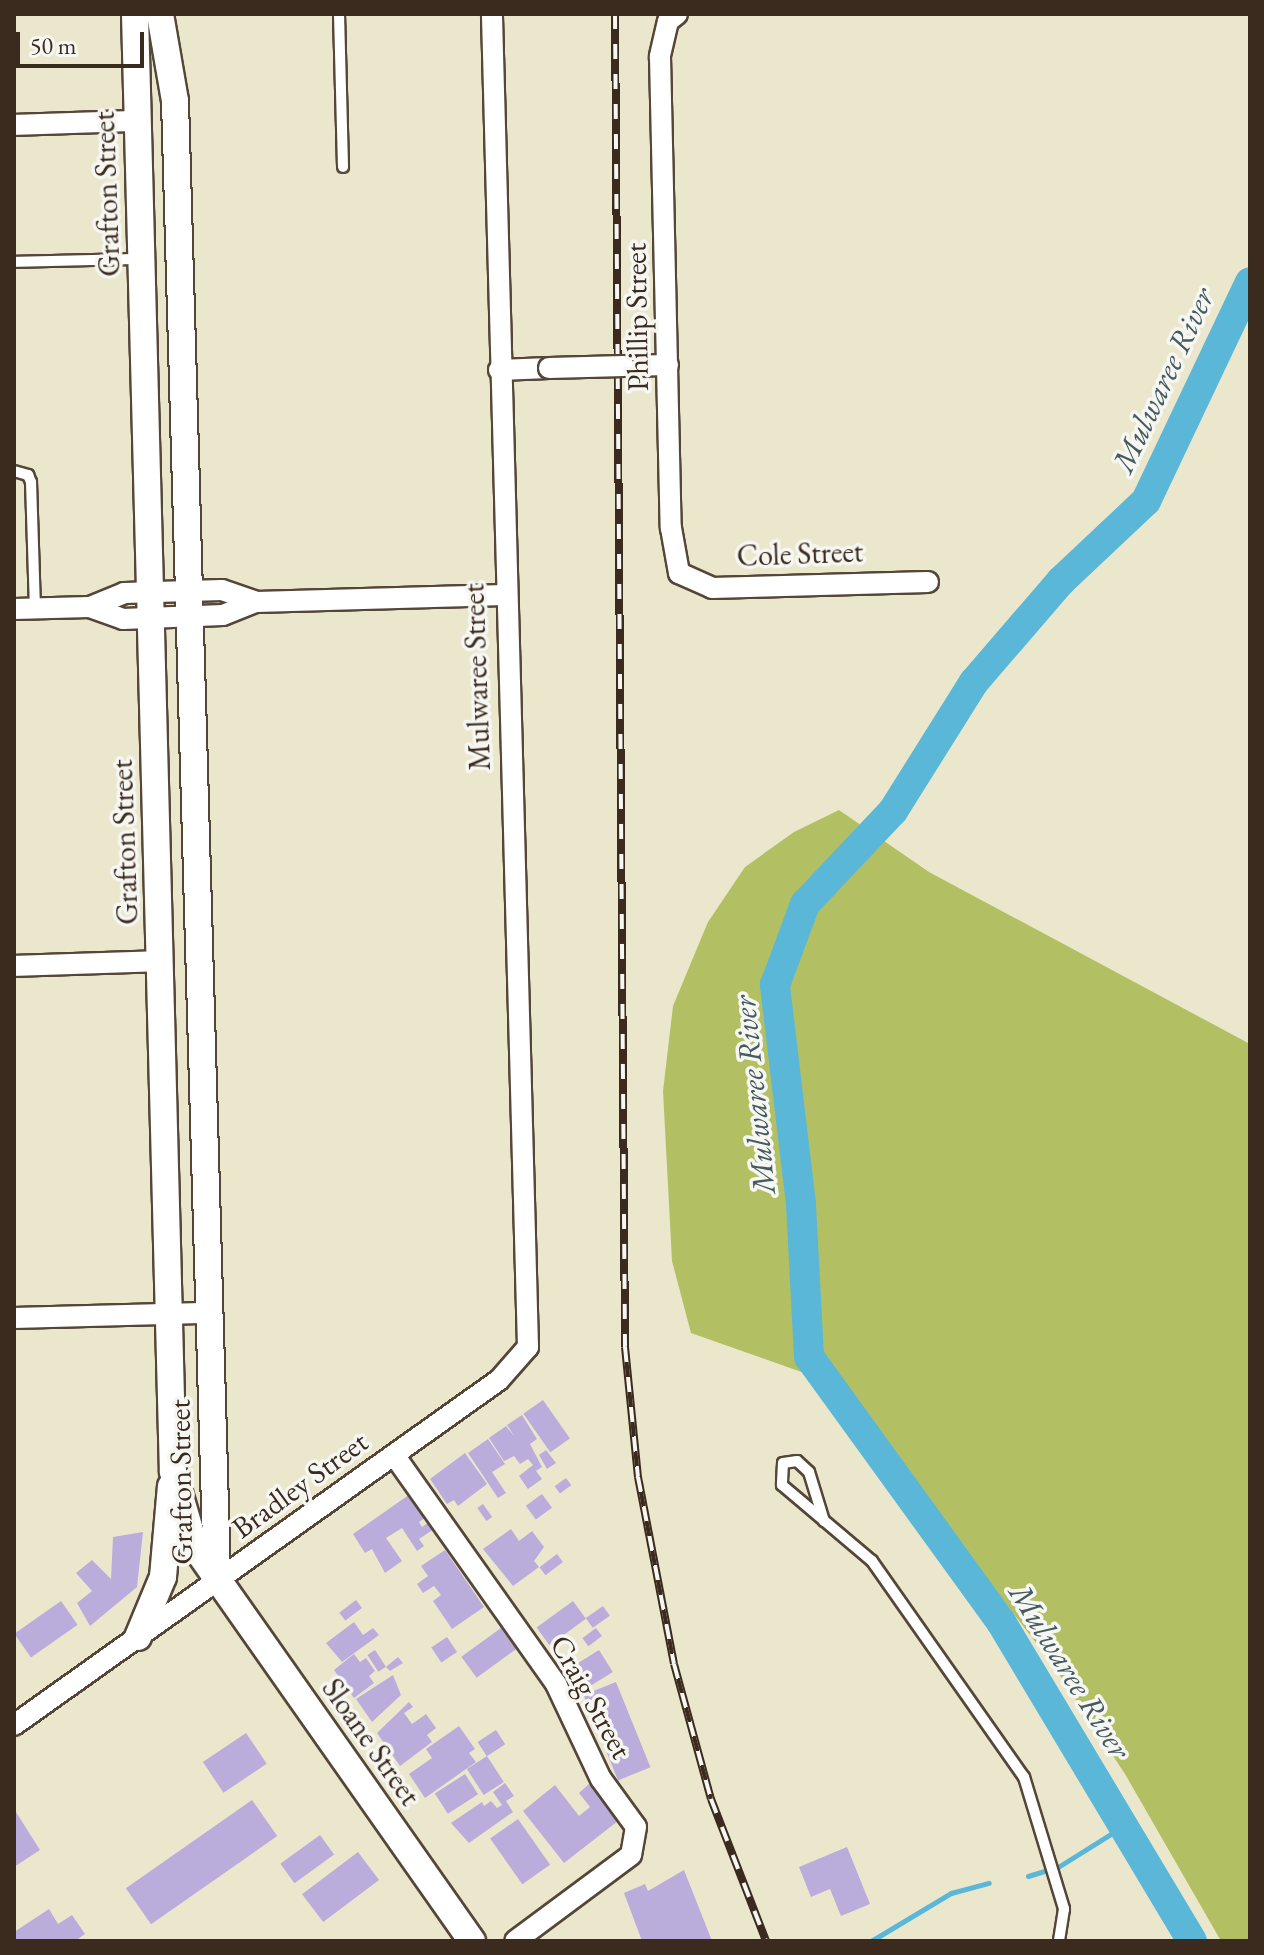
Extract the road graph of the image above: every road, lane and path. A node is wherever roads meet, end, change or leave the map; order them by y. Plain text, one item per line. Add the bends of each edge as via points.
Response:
1 (135, 14) edge
2 (160, 14) edge
3 (339, 14) edge
4 (492, 14) edge
5 (677, 14) edge
6 (137, 121) junction
7 (14, 125) edge
8 (343, 167) dead end
9 (141, 259) junction
10 (14, 262) edge
11 (668, 365) junction
12 (499, 370) junction
13 (14, 471) edge
14 (679, 573) joint
15 (928, 582) dead end
16 (505, 595) junction
17 (190, 604) junction
18 (150, 605) junction
19 (24, 608) edge
20 (161, 961) junction
21 (14, 966) edge
22 (210, 1313) junction
23 (171, 1314) junction
24 (14, 1318) edge
25 (528, 1337) joint
26 (394, 1455) junction
27 (173, 1472) junction
28 (824, 1521) junction
29 (217, 1579) junction
30 (138, 1637) junction
31 (14, 1725) edge
32 (472, 1941) edge
33 (515, 1941) edge
34 (1059, 1941) edge

1 - 6 street, Grafton Street
2 - 17 street, Grafton Street via 175,101
3 - 8 lane
4 - 12 street, Mulwaree Street
5 - 11 street, Phillip Street via 668,21 660,57
6 - 7 street
6 - 9 street, Grafton Street
9 - 10 lane
9 - 18 street, Grafton Street
11 - 12 street, bridge
11 - 14 street, Phillip Street via 671,528
12 - 16 street, Mulwaree Street
13 - 19 lane via 28,475 31,482
14 - 15 street, Cole Street via 712,588
16 - 17 street via 256,602 222,590
16 - 25 street, Mulwaree Street
17 - 18 street
17 - 22 street, Grafton Street
18 - 19 street via 123,619 90,607
18 - 20 street, Grafton Street
20 - 21 street
20 - 23 street, Grafton Street
22 - 23 street
22 - 29 street, Grafton Street
23 - 24 street
23 - 27 street, Grafton Street
25 - 26 street, Bradley Street via 516,1366
26 - 29 street, Bradley Street
26 - 33 street, Craig Street via 556,1684 601,1779 636,1827 631,1855
27 - 29 street, Grafton Street via 195,1547
27 - 30 street via 163,1577
28 - 28 lane via 782,1485 783,1463 797,1461 809,1472
28 - 34 lane via 872,1561 1024,1777 1065,1919
29 - 30 street, Bradley Street
29 - 32 street, Sloane Street
30 - 31 street, Bradley Street

